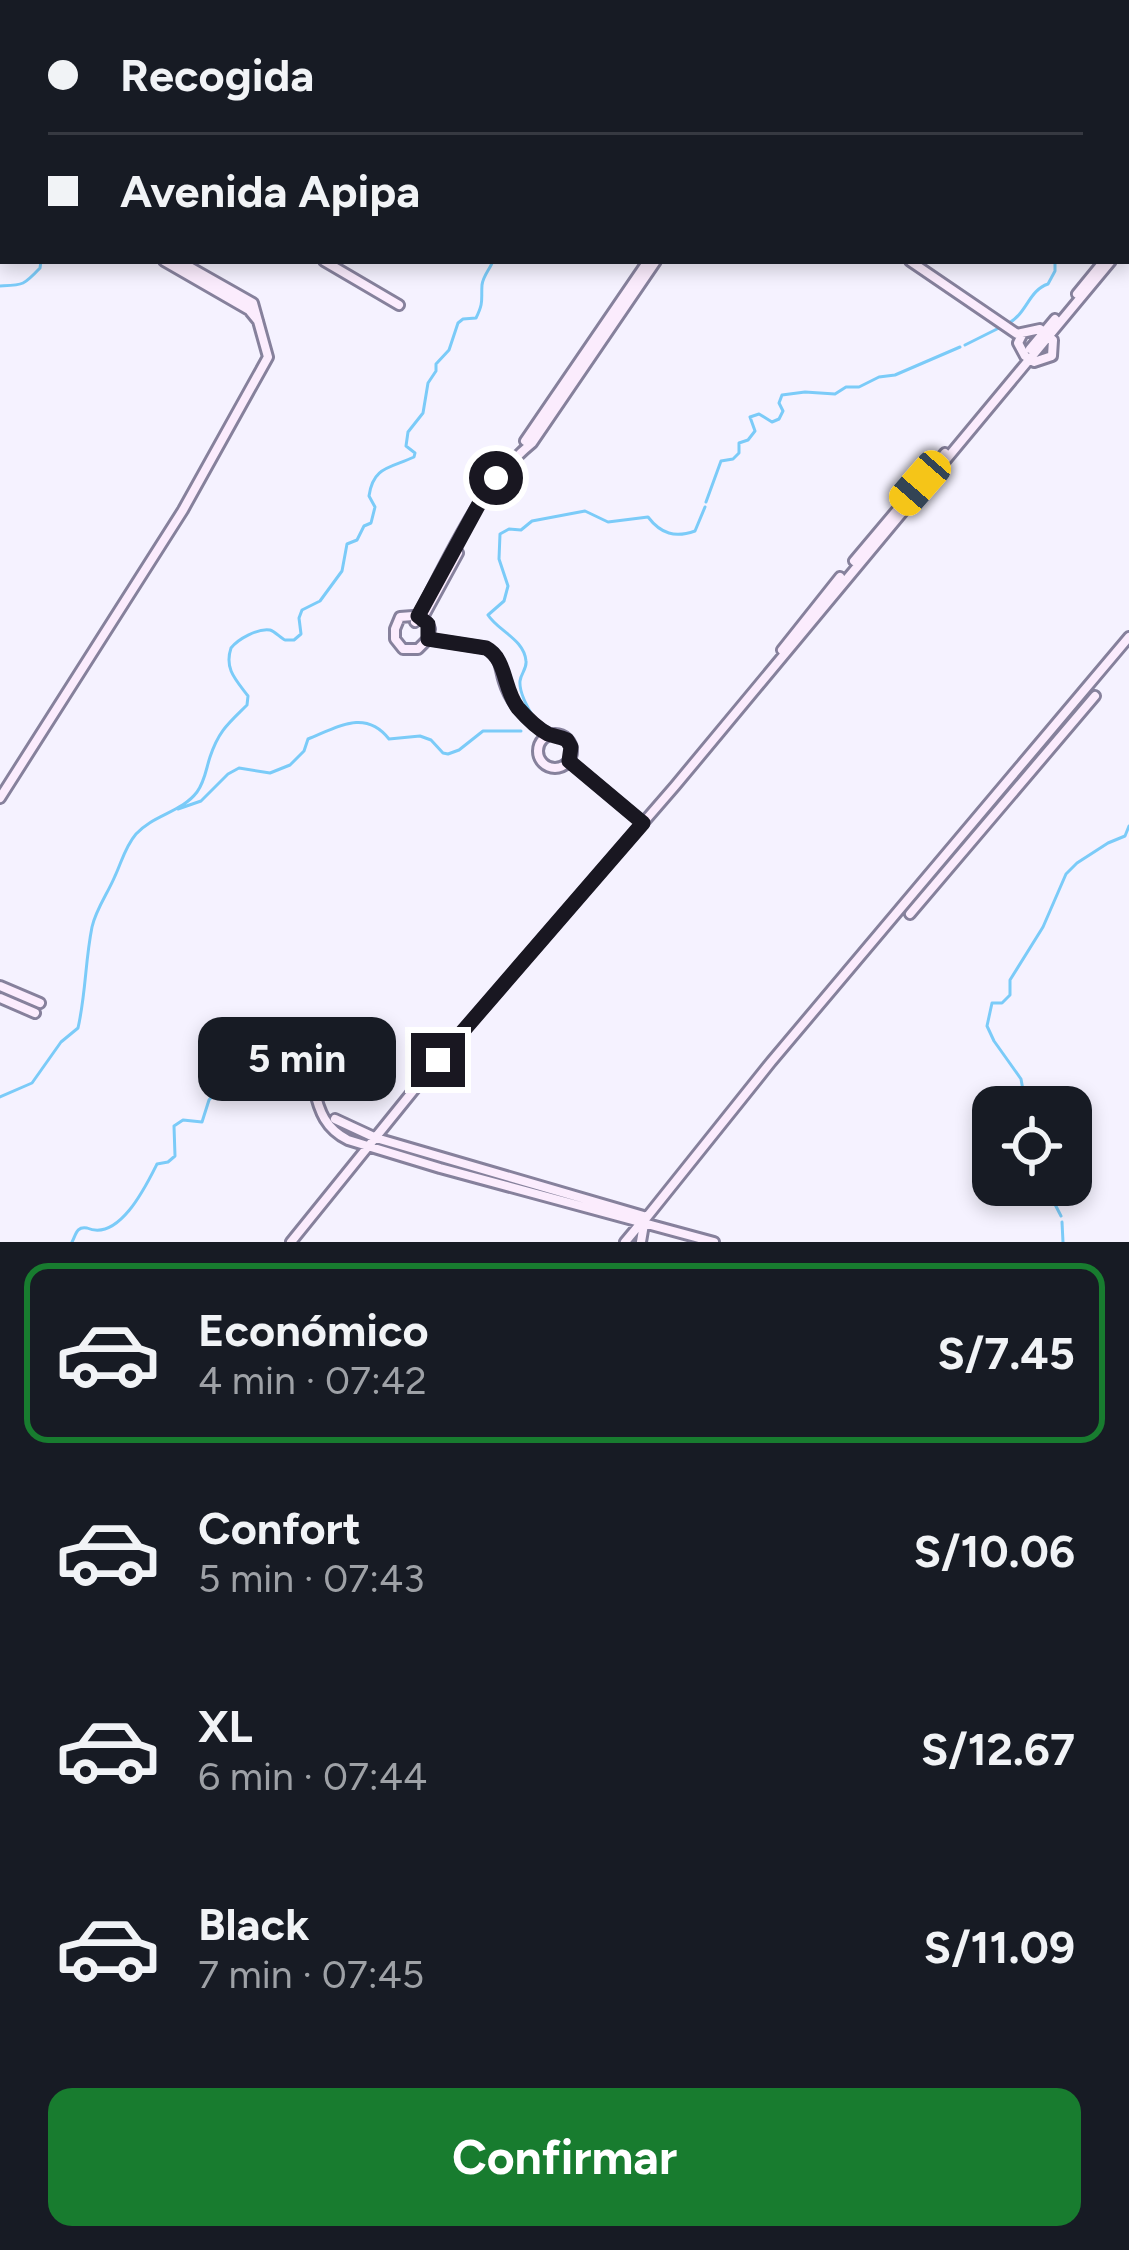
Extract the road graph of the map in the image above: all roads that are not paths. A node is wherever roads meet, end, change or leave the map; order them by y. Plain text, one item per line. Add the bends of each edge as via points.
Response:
1 (169, 264) edge
2 (184, 264) edge
3 (328, 264) edge
4 (650, 264) edge
5 (650, 264) edge
6 (914, 264) edge
7 (1105, 264) edge
8 (399, 304) dead end
9 (260, 324) junction
10 (1023, 333) junction
11 (1046, 333) junction
12 (1027, 357) junction
13 (525, 440) dead end
14 (420, 618) junction
15 (1129, 638) edge
16 (428, 639) junction
17 (1094, 696) dead end
18 (551, 735) junction
19 (569, 761) junction
20 (0, 798) edge
21 (643, 823) junction
22 (910, 914) dead end
23 (0, 986) edge
24 (0, 998) edge
25 (314, 1088) dead end
26 (335, 1119) dead end
27 (376, 1138) junction
28 (369, 1147) junction
29 (642, 1224) junction
30 (291, 1242) edge
31 (632, 1242) edge
32 (714, 1242) edge

1 - 9 street
2 - 9 street via 253,303
3 - 8 street
4 - 13 street
5 - 14 street via 532,443 485,493
6 - 10 street
7 - 11 street
9 - 20 street via 268,357 183,510
10 - 11 street
10 - 12 street via 1018,343
11 - 12 street
11 - 12 street via 1052,356
12 - 21 street
14 - 16 street
14 - 16 street via 400,617 395,642 411,651
15 - 27 street via 647,1217
16 - 18 street via 494,652 516,706
17 - 22 street
18 - 19 street via 569,742
18 - 19 street via 538,744 544,763
19 - 21 street
21 - 27 street
23 - 24 street via 37,1008
25 - 28 street via 330,1128
26 - 27 street
27 - 28 street
28 - 29 street
28 - 30 street
29 - 31 street
29 - 31 street
29 - 32 street

